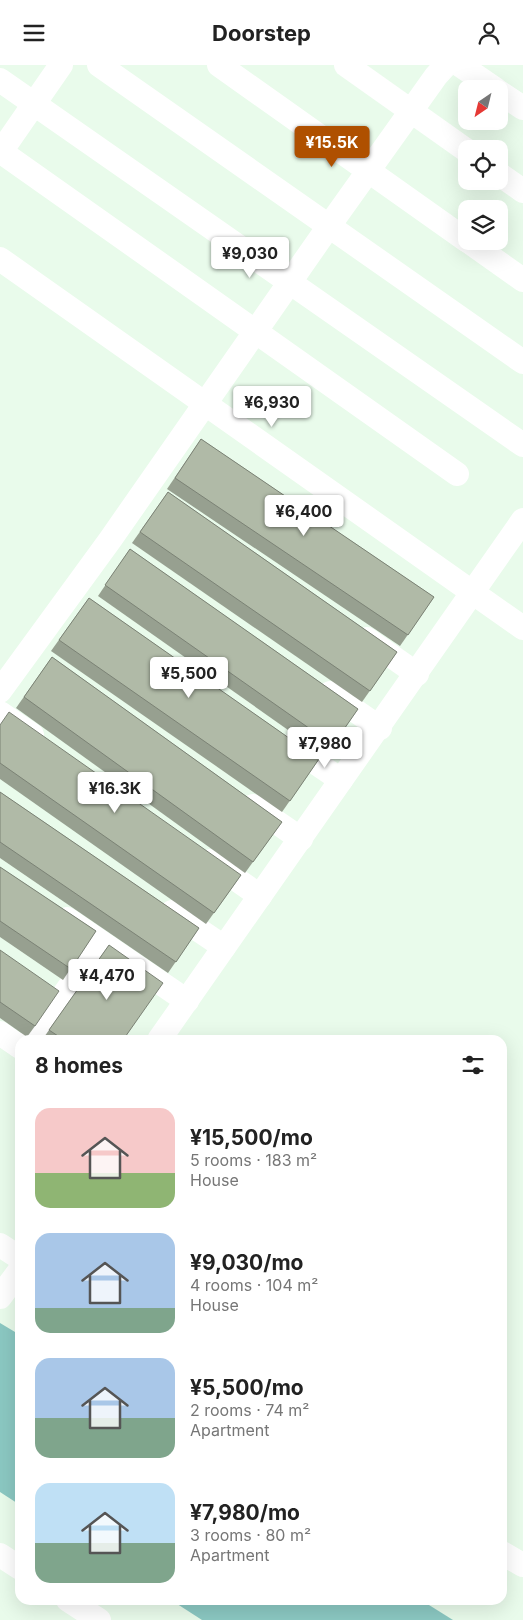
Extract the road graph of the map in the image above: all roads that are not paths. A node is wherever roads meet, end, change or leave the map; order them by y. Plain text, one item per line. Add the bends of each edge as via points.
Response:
1 (61, 65) edge
2 (99, 65) edge
3 (219, 65) edge
4 (346, 65) edge
5 (446, 65) edge
6 (460, 65) edge
7 (482, 80) edge
8 (0, 81) edge
9 (508, 97) edge
10 (34, 104) junction
11 (523, 108) edge
12 (411, 111) junction
13 (458, 145) edge
14 (0, 152) edge
15 (368, 171) junction
16 (508, 180) edge
17 (523, 191) edge
18 (329, 226) junction
19 (458, 235) edge
20 (480, 250) edge
21 (0, 259) edge
22 (523, 280) edge
23 (290, 282) junction
24 (256, 332) junction
25 (523, 362) edge
26 (205, 405) junction
27 (523, 445) edge
28 (456, 474) dead end
29 (523, 520) edge
30 (473, 592) junction
31 (352, 628) edge
32 (523, 628) edge
33 (417, 674) junction
34 (314, 682) edge
35 (0, 691) edge
36 (0, 713) edge
37 (380, 728) junction
38 (275, 735) edge
39 (49, 747) edge
40 (341, 780) junction
41 (236, 793) edge
42 (301, 839) junction
43 (195, 850) edge
44 (260, 896) junction
45 (152, 898) edge
46 (47, 905) edge
47 (101, 943) junction
48 (224, 947) junction
49 (187, 1001) junction
50 (0, 1033) edge
51 (35, 1035) edge
52 (163, 1035) edge
53 (15, 1044) edge
54 (0, 1245) edge
55 (15, 1255) edge
56 (15, 1277) edge
57 (2, 1295) edge
58 (0, 1555) edge
59 (507, 1556) edge
60 (523, 1565) edge
61 (15, 1566) edge
62 (76, 1605) edge
63 (99, 1620) edge

1 - 10 street
2 - 18 street
3 - 15 street
4 - 12 street
5 - 12 street
6 - 7 street
8 - 10 street
9 - 11 street
10 - 14 street
10 - 23 street
12 - 13 street
12 - 15 street
14 - 24 street
15 - 18 street
15 - 19 street
16 - 17 street
18 - 23 street
18 - 25 street
20 - 22 street
21 - 26 street
23 - 24 street
23 - 27 street
24 - 26 street
24 - 28 street
26 - 30 street
26 - 35 street via 156,489 40,654
29 - 30 street
30 - 32 street
30 - 33 street
31 - 33 street
33 - 37 street
34 - 37 street
36 - 39 street
37 - 40 street
38 - 40 street
40 - 42 street
41 - 42 street
42 - 44 street
43 - 44 street
44 - 48 street
45 - 48 street
46 - 47 street
47 - 49 street
47 - 51 street
48 - 49 street
49 - 52 street
50 - 53 street
54 - 55 street
56 - 57 street
58 - 61 street
59 - 60 street
62 - 63 street

